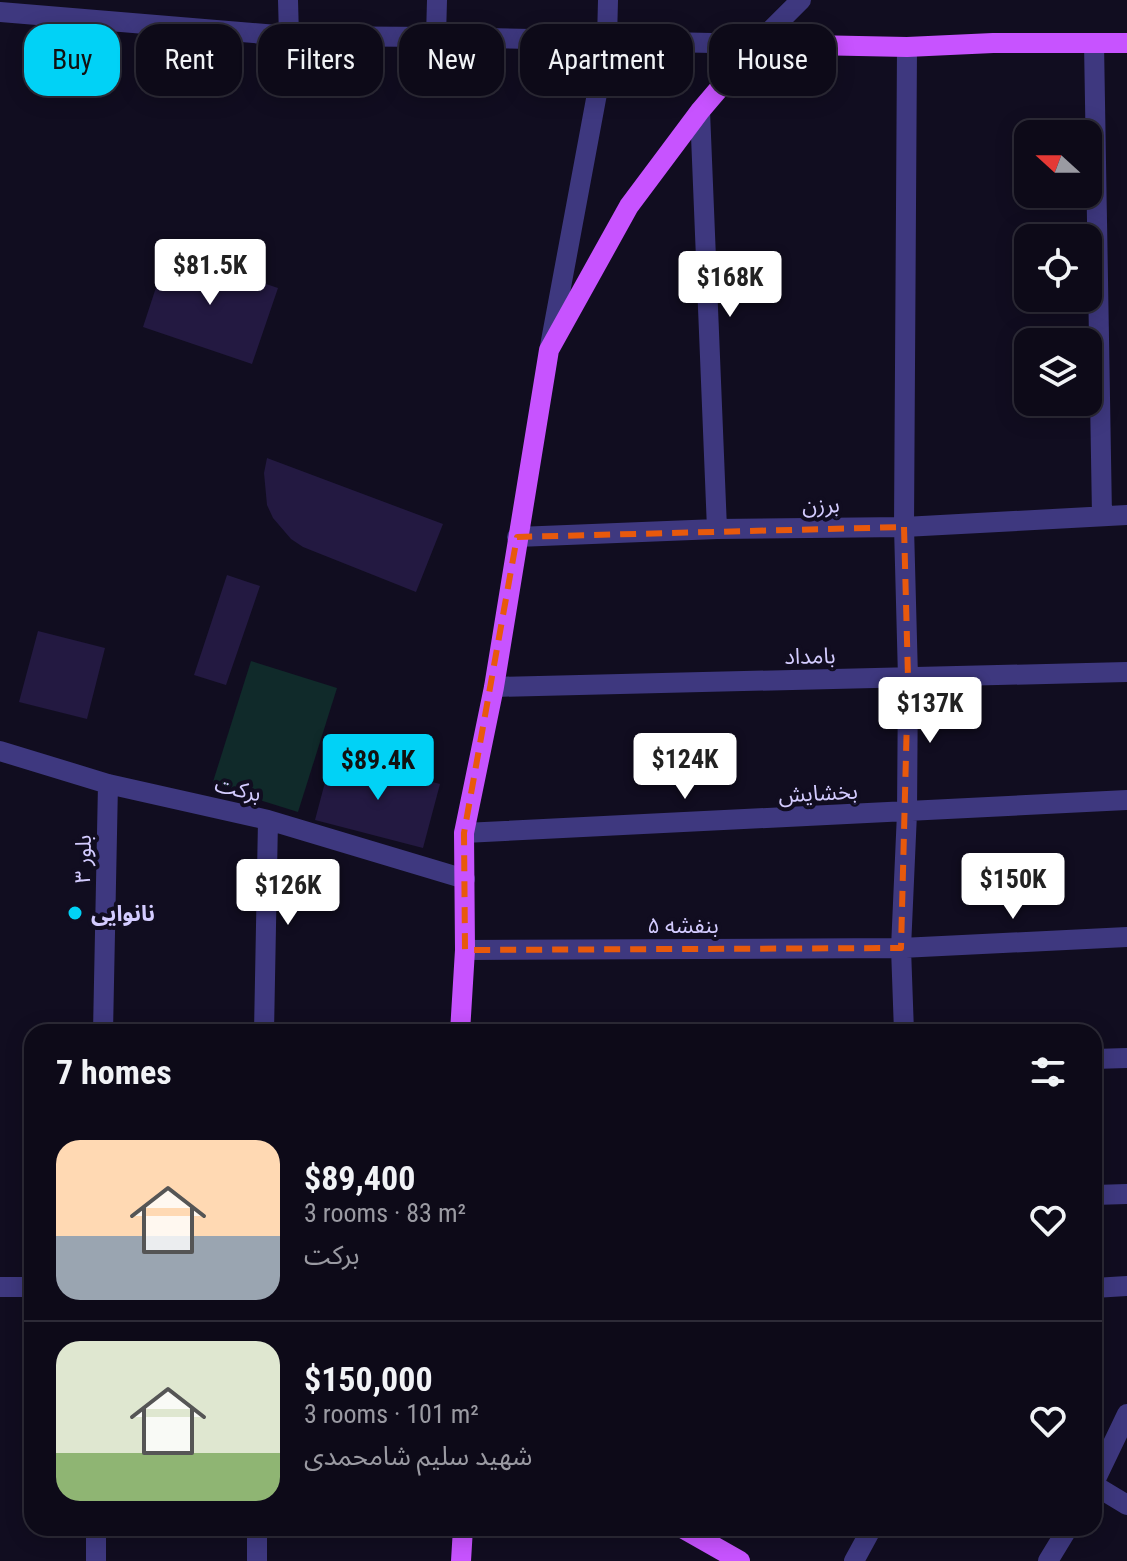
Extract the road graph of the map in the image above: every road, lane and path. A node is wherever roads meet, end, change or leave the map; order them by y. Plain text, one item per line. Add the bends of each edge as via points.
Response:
1 (288, 0) edge
2 (437, 0) edge
3 (608, 0) edge
4 (801, 0) edge
5 (102, 10) edge
6 (0, 12) edge
7 (289, 24) edge
8 (436, 24) edge
9 (607, 24) edge
10 (777, 24) edge
11 (258, 32) edge
12 (1094, 43) junction
13 (1127, 43) edge
14 (836, 46) edge
15 (907, 47) junction
16 (597, 96) edge
17 (713, 96) edge
18 (700, 111) junction
19 (549, 350) junction
20 (1127, 515) edge
21 (1102, 516) junction
22 (904, 527) junction
23 (717, 529) junction
24 (517, 537) junction
25 (1127, 672) edge
26 (908, 678) junction
27 (494, 687) junction
28 (0, 751) edge
29 (108, 784) junction
30 (1127, 800) edge
31 (907, 813) junction
32 (268, 820) junction
33 (464, 833) junction
34 (465, 879) junction
35 (1127, 937) edge
36 (901, 948) junction
37 (465, 950) junction
38 (103, 1024) edge
39 (264, 1024) edge
40 (460, 1024) edge
41 (904, 1024) edge
42 (1127, 1058) edge
43 (1102, 1059) edge
44 (1127, 1194) edge
45 (1102, 1195) edge
46 (1127, 1286) edge
47 (0, 1287) edge
48 (24, 1287) edge
49 (1102, 1288) edge
50 (1127, 1414) edge
51 (1102, 1467) edge
52 (1102, 1489) edge
53 (1127, 1505) edge
54 (96, 1536) edge
55 (257, 1536) edge
56 (463, 1536) edge
57 (696, 1536) edge
58 (868, 1536) edge
59 (1063, 1536) edge
60 (96, 1561) edge
61 (257, 1561) edge
62 (461, 1561) edge
63 (740, 1561) edge
64 (854, 1561) edge
65 (1048, 1561) edge

1 - 7 street
2 - 8 street
3 - 9 street
4 - 10 street
5 - 6 street
5 - 11 street
12 - 13 main road
12 - 15 main road
12 - 21 street
14 - 15 main road
15 - 22 street
16 - 19 street
17 - 18 main road
18 - 19 main road via 629,206
18 - 23 street
19 - 24 main road
20 - 21 street, برزن
21 - 22 street, برزن
22 - 23 street, برزن
22 - 26 street
23 - 24 street, برزن
24 - 27 main road
25 - 26 street, بامداد
26 - 27 street, بامداد
26 - 31 street
27 - 33 main road
28 - 29 street, برکت
29 - 32 street, برکت
29 - 38 street, بلور ۳
30 - 31 street, بخشایش
31 - 33 street, بخشایش
31 - 36 street
32 - 34 street, برکت
32 - 39 street
33 - 34 main road
34 - 37 main road
35 - 36 street, بنفشه ۵
36 - 37 street, بنفشه ۵
36 - 41 street
37 - 40 main road
42 - 43 street
44 - 45 street
46 - 49 street
47 - 48 street
50 - 51 street
52 - 53 street
54 - 60 street
55 - 61 street
56 - 62 main road
57 - 63 main road
58 - 64 street
59 - 65 street

